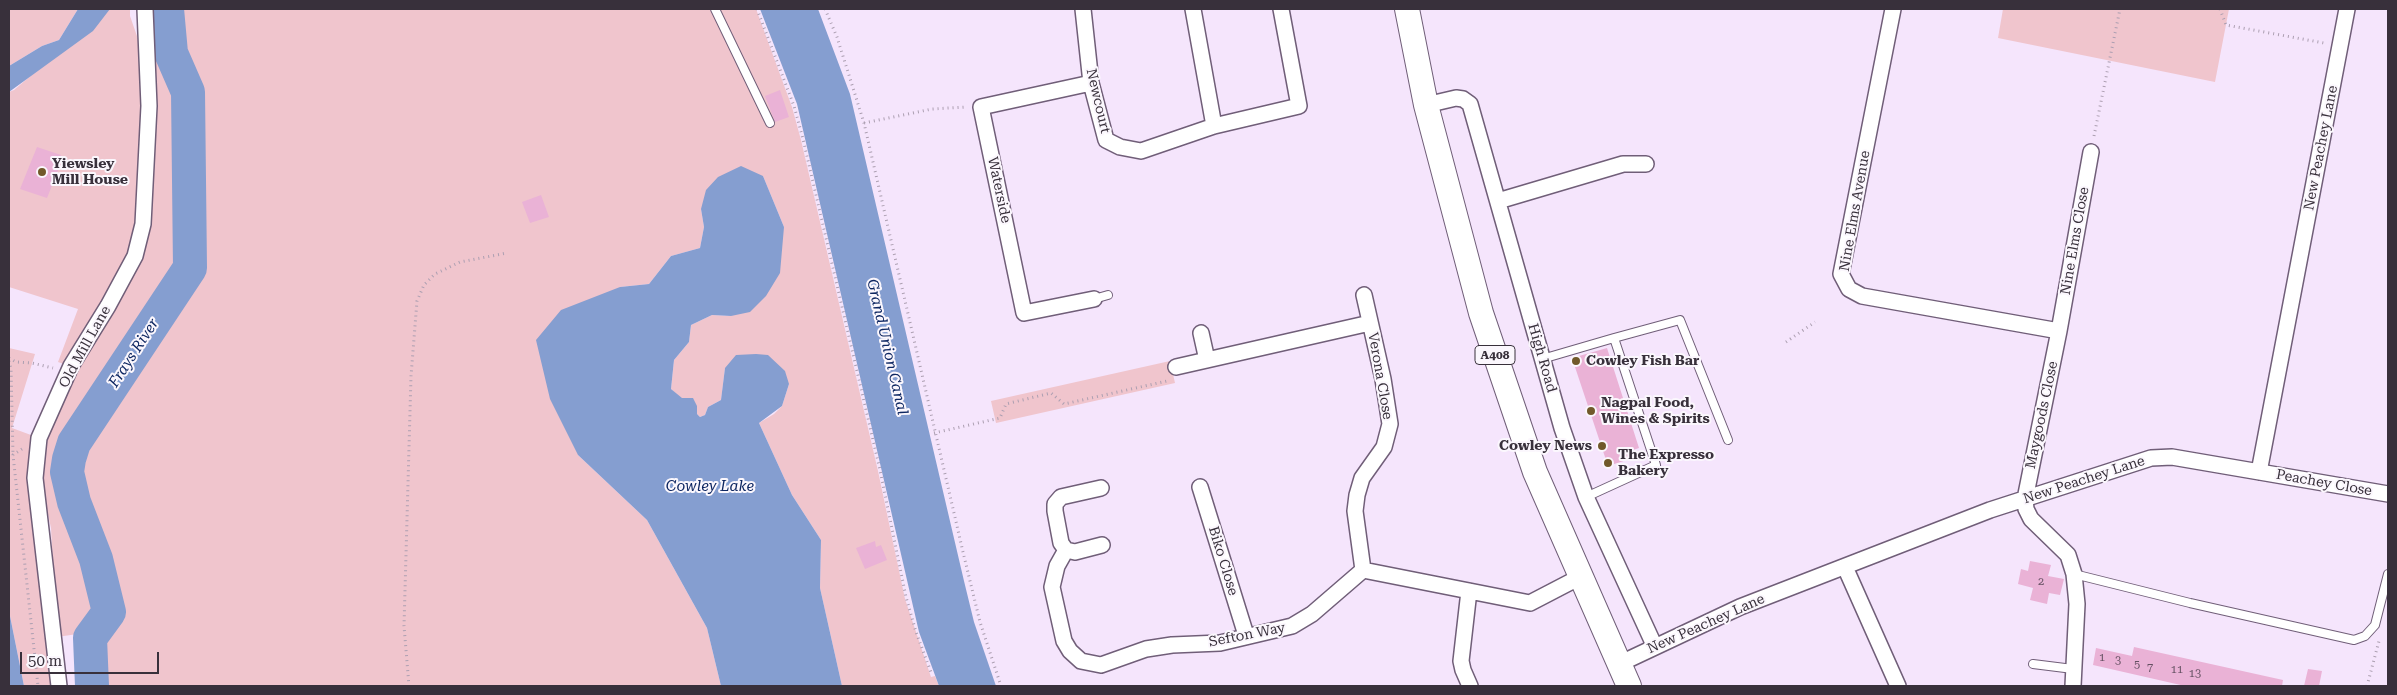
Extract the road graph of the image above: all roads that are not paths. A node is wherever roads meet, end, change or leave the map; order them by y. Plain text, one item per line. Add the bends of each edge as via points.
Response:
1 (145, 9) edge
2 (715, 9) edge
3 (1083, 9) edge
4 (1193, 9) edge
5 (1282, 9) edge
6 (1407, 9) edge
7 (1894, 9) edge
8 (2347, 9) edge
9 (1091, 83) junction
10 (1426, 105) junction
11 (770, 123) dead end
12 (1214, 126) junction
13 (2091, 152) road end
14 (1646, 164) dead end
15 (1498, 201) junction
16 (1364, 295) dead end
17 (1101, 297) dead end
18 (1370, 323) junction
19 (2059, 331) junction
20 (1201, 333) dead end
21 (1614, 338) junction
22 (1542, 358) junction
23 (1207, 360) junction
24 (1176, 367) road end
25 (1728, 440) dead end
26 (2259, 472) junction
27 (1200, 487) dead end
28 (1102, 488) dead end
29 (2388, 494) edge
30 (1586, 498) junction
31 (2025, 499) junction
32 (1102, 545) dead end
33 (1066, 550) junction
34 (1845, 567) junction
35 (1363, 570) junction
36 (2074, 574) junction
37 (2388, 574) edge
38 (1580, 577) junction
39 (1469, 591) junction
40 (1246, 635) junction
41 (1655, 647) junction
42 (1619, 664) junction
43 (2032, 664) dead end
44 (2072, 669) junction
45 (59, 686) edge
46 (1470, 686) edge
47 (1629, 686) edge
48 (1898, 686) edge
49 (2073, 686) edge

1 - 45 street, Old Mill Lane via 149,106 143,224 135,256 68,372 39,438 35,478
2 - 11 lane
3 - 9 street, Newcourt
4 - 12 street
5 - 12 street, Newcourt via 1299,106
6 - 10 main road, A408
7 - 19 street, Nine Elms Avenue via 1841,274 1849,289 1862,296
8 - 26 street, New Peachey Lane
9 - 12 street, Newcourt via 1106,140 1120,146 1142,150
9 - 17 street, Waterside via 981,107 1025,317
10 - 15 street, High Road via 1456,98 1470,104
10 - 38 main road, A408 via 1481,313 1535,472
13 - 19 street, Nine Elms Close
14 - 15 street via 1623,164
15 - 22 street, High Road
16 - 18 street, Verona Close
18 - 23 street, Verona Close
18 - 35 street, Verona Close via 1390,424 1384,447 1362,478 1357,495 1355,511
19 - 31 street, Maygoods Close
20 - 23 street
21 - 22 lane
21 - 25 lane via 1680,320
21 - 30 lane via 1656,465
22 - 30 street, High Road
23 - 24 street, Verona Close
26 - 29 street, Peachey Close
26 - 31 street, New Peachey Lane via 2172,457 2152,458
27 - 40 street, Biko Close
28 - 33 street via 1057,500 1055,511 1061,543
30 - 41 street, High Road
31 - 34 street, New Peachey Lane
31 - 36 street via 2031,519 2068,555
32 - 33 street via 1075,552
33 - 40 street, Sefton Way via 1056,566 1052,587 1064,641 1081,660 1107,664 1146,649 1220,643
34 - 41 street, New Peachey Lane via 1740,607
34 - 48 street
35 - 39 street
35 - 40 street, Sefton Way via 1312,614 1292,626
36 - 37 lane via 2354,640 2365,636 2375,625
36 - 44 street via 2077,604
38 - 39 street via 1530,603
38 - 42 main road, A408
39 - 46 street via 1461,660
41 - 42 street, New Peachey Lane
42 - 47 main road, A408
43 - 44 lane
44 - 49 street

